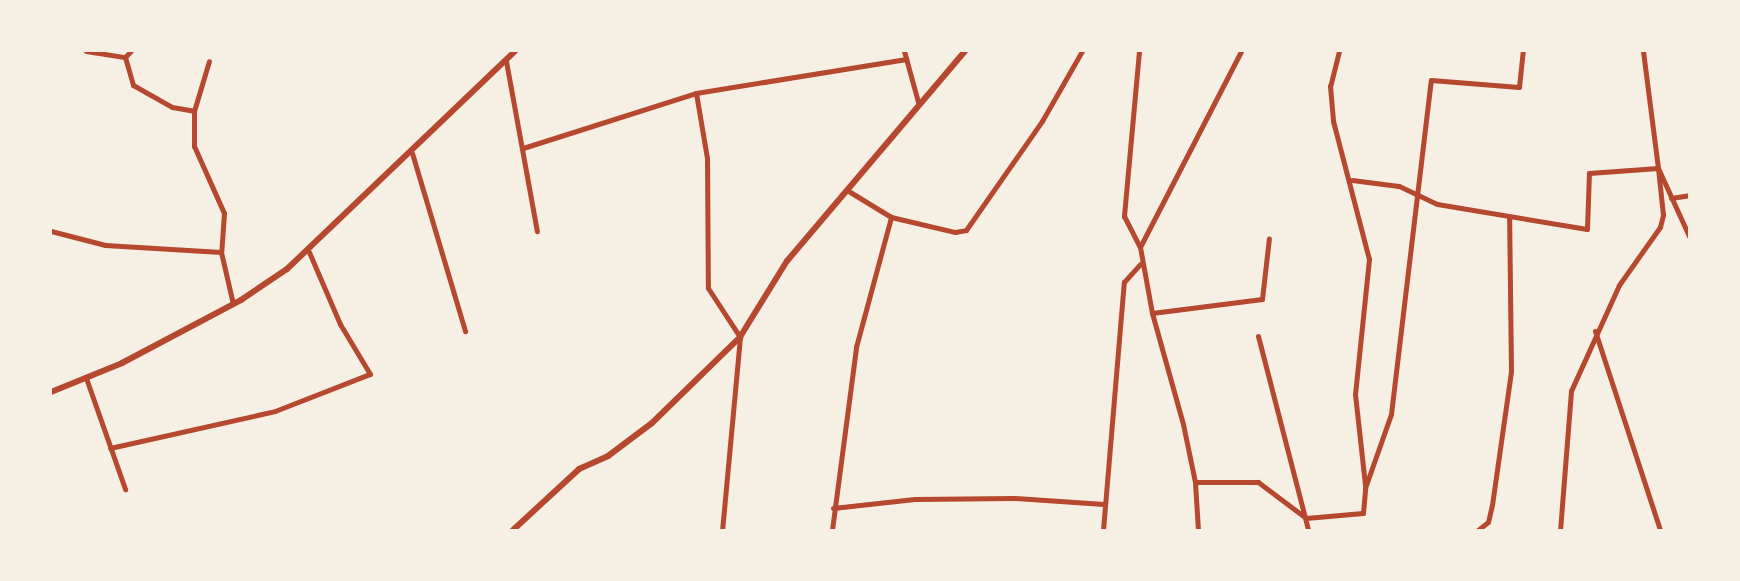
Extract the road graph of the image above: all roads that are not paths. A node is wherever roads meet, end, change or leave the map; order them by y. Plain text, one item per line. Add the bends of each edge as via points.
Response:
1 (86, 51) edge
2 (131, 51) edge
3 (515, 51) edge
4 (904, 51) edge
5 (965, 51) edge
6 (1082, 51) edge
7 (1139, 51) edge
8 (1241, 51) edge
9 (1339, 51) edge
10 (1523, 51) edge
11 (1643, 51) edge
12 (125, 57) junction
13 (906, 60) junction
14 (209, 61) dead end
15 (506, 61) junction
16 (696, 93) junction
17 (918, 103) junction
18 (194, 111) junction
19 (523, 148) junction
20 (412, 153) junction
21 (1658, 169) junction
22 (1353, 180) junction
23 (850, 192) junction
24 (1689, 195) edge
25 (1420, 197) junction
26 (1671, 198) junction
27 (891, 217) junction
28 (1509, 218) junction
29 (51, 231) edge
30 (537, 231) dead end
31 (1689, 236) edge
32 (1269, 238) dead end
33 (1140, 247) junction
34 (221, 252) junction
35 (309, 252) junction
36 (1140, 264) junction
37 (233, 304) junction
38 (1152, 313) junction
39 (465, 331) dead end
40 (1595, 331) junction
41 (1258, 336) dead end
42 (740, 337) junction
43 (86, 378) junction
44 (51, 392) edge
45 (110, 448) junction
46 (1195, 482) junction
47 (1365, 488) junction
48 (125, 489) dead end
49 (1104, 504) junction
50 (834, 509) junction
51 (1306, 518) junction
52 (518, 529) edge
53 (722, 530) edge
54 (832, 530) edge
55 (1103, 530) edge
56 (1198, 530) edge
57 (1308, 530) edge
58 (1478, 530) edge
59 (1560, 530) edge
60 (1660, 530) edge

1 - 12 street
2 - 12 street
3 - 15 street
4 - 13 street
5 - 17 street
6 - 27 street via 1042,121 966,230
7 - 33 street via 1124,216
8 - 33 street
9 - 22 street via 1331,77 1332,111
10 - 25 street via 1519,87 1431,80
11 - 21 street
12 - 18 street via 133,85 172,107
13 - 16 street
13 - 17 street
14 - 18 street
15 - 19 street
15 - 20 street
16 - 19 street
16 - 42 street via 707,158 708,288
17 - 23 street
18 - 34 street via 194,146 224,213
19 - 30 street
20 - 35 street
20 - 39 street
21 - 26 street
21 - 28 street via 1589,173 1587,229
21 - 40 street via 1660,227 1619,285
22 - 25 street via 1399,186
22 - 47 street via 1369,259 1355,394
23 - 27 street
23 - 42 street via 787,261
24 - 26 street
25 - 28 street
25 - 47 street via 1391,414
26 - 31 street
27 - 50 street via 856,347
28 - 58 street via 1511,371 1492,505 1488,522
29 - 34 street via 104,245
32 - 38 street via 1262,299
33 - 36 street
34 - 37 street
35 - 37 street
35 - 45 street via 340,324 370,374 275,411
36 - 38 street
36 - 49 street via 1124,282
37 - 43 street
38 - 46 street
40 - 59 street via 1571,391
40 - 60 street
41 - 51 street
42 - 52 street via 652,423 608,456 579,469
42 - 53 street
43 - 44 street
43 - 45 street
45 - 48 street
46 - 51 street via 1258,482
46 - 56 street
47 - 51 street via 1363,513
49 - 50 street via 1014,498 915,499
49 - 55 street
50 - 54 street
51 - 57 street

